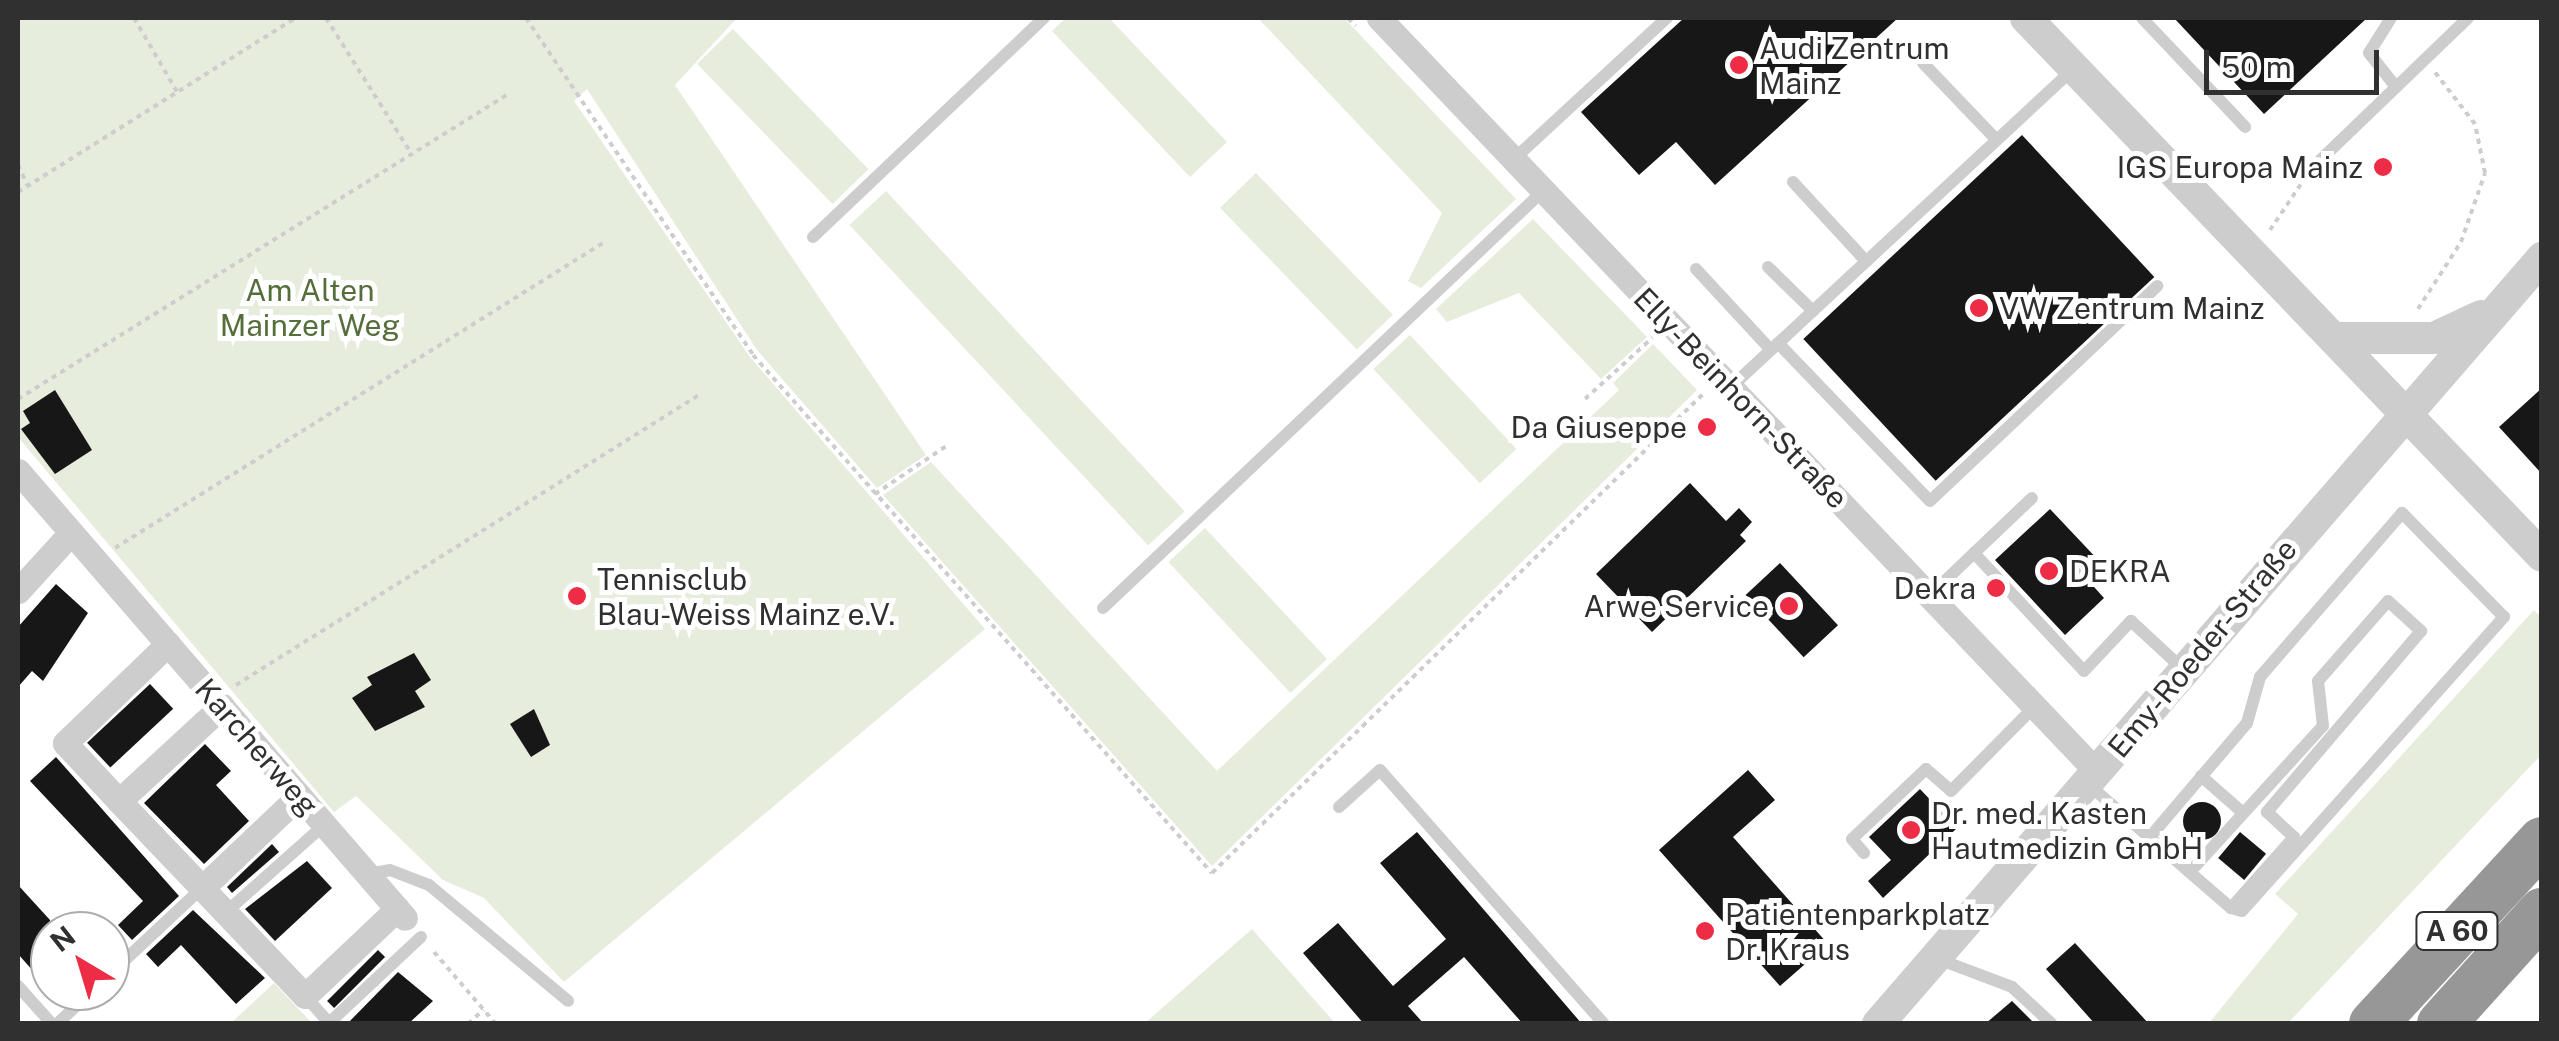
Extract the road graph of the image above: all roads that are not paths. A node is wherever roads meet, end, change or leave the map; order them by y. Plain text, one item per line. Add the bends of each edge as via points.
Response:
1 (1044, 18) edge
2 (1667, 18) edge
3 (2026, 18) edge
4 (2142, 18) edge
5 (2391, 18) edge
6 (1386, 20) edge
7 (2459, 20) edge
8 (1922, 63) dead end
9 (2074, 68) junction
10 (2396, 87) junction
11 (2245, 128) dead end
12 (1996, 139) junction
13 (1514, 159) junction
14 (2310, 170) dead end
15 (1794, 182) dead end
16 (1544, 190) junction
17 (813, 237) dead end
18 (2542, 258) edge
19 (1866, 262) junction
20 (1768, 266) dead end
21 (1696, 269) dead end
22 (2157, 286) dead end
23 (2493, 309) junction
24 (1812, 311) junction
25 (2340, 338) junction
26 (1775, 347) junction
27 (1726, 382) junction
28 (2408, 408) junction
29 (18, 471) edge
30 (2032, 498) dead end
31 (68, 536) junction
32 (1974, 553) junction
33 (2542, 556) edge
34 (18, 592) edge
35 (1929, 596) junction
36 (1104, 608) dead end
37 (168, 644) junction
38 (2184, 670) junction
39 (218, 702) junction
40 (2034, 706) junction
41 (2201, 776) junction
42 (2092, 777) junction
43 (298, 796) junction
44 (119, 802) junction
45 (1340, 807) dead end
46 (2242, 812) junction
47 (324, 824) junction
48 (2542, 840) edge
49 (2155, 842) junction
50 (1864, 853) dead end
51 (2190, 872) junction
52 (366, 874) junction
53 (202, 888) junction
54 (2231, 908) junction
55 (2542, 912) edge
56 (226, 913) junction
57 (408, 922) junction
58 (130, 955) edge
59 (1936, 957) junction
60 (18, 986) edge
61 (305, 996) junction
62 (568, 1001) dead end
63 (329, 1023) edge
64 (55, 1024) edge
65 (1604, 1024) edge
66 (1878, 1024) edge
67 (2052, 1024) edge
68 (2373, 1024) edge
69 (2442, 1024) edge

1 - 17 lane
2 - 13 lane
3 - 9 street
4 - 11 lane
5 - 10 lane via 2369,53
6 - 13 street, Elly-Beinhorn-Straße
7 - 10 lane
8 - 12 lane
9 - 12 lane
9 - 25 street
10 - 14 lane
12 - 19 lane
13 - 16 street, Elly-Beinhorn-Straße
15 - 19 lane
16 - 27 street, Elly-Beinhorn-Straße
16 - 36 lane
18 - 23 street, Emy-Roeder-Straße
19 - 24 lane
20 - 24 lane
21 - 26 lane
22 - 26 lane via 1930,501
23 - 25 street via 2434,338
23 - 28 street, Emy-Roeder-Straße
24 - 26 lane
25 - 28 street
26 - 27 lane
27 - 35 street, Elly-Beinhorn-Straße
28 - 33 street
28 - 38 street, Emy-Roeder-Straße
29 - 31 street, Karcherweg
30 - 32 lane
31 - 34 street
31 - 37 street, Karcherweg
32 - 35 lane
32 - 38 lane via 2084,671 2130,621
35 - 40 street, Elly-Beinhorn-Straße
37 - 39 street, Karcherweg
37 - 44 street via 65,743
38 - 42 street, Emy-Roeder-Straße
39 - 43 street, Karcherweg
39 - 44 street
40 - 42 street, Elly-Beinhorn-Straße
40 - 50 lane via 1951,792 1926,768 1852,839
41 - 46 lane
41 - 49 lane
41 - 54 lane via 2246,723 2260,677 2402,513 2504,617 2253,906
42 - 49 lane
42 - 59 street, Emy-Roeder-Straße
43 - 47 street, Karcherweg
43 - 53 street
44 - 53 street
45 - 65 lane via 1380,770
46 - 51 lane
46 - 54 lane via 2322,726 2318,681 2388,601 2420,632 2267,812 2294,837
47 - 52 street, Karcherweg
47 - 56 lane
48 - 68 highway, A 60
49 - 51 lane
51 - 54 lane
52 - 57 street, Karcherweg
52 - 62 lane via 390,870 429,885
53 - 56 street
53 - 58 lane
55 - 69 highway, A 60
56 - 61 street
57 - 61 street
57 - 63 lane
59 - 66 street, Emy-Roeder-Straße
59 - 67 lane via 1953,972 2012,987
60 - 64 lane
61 - 63 lane

